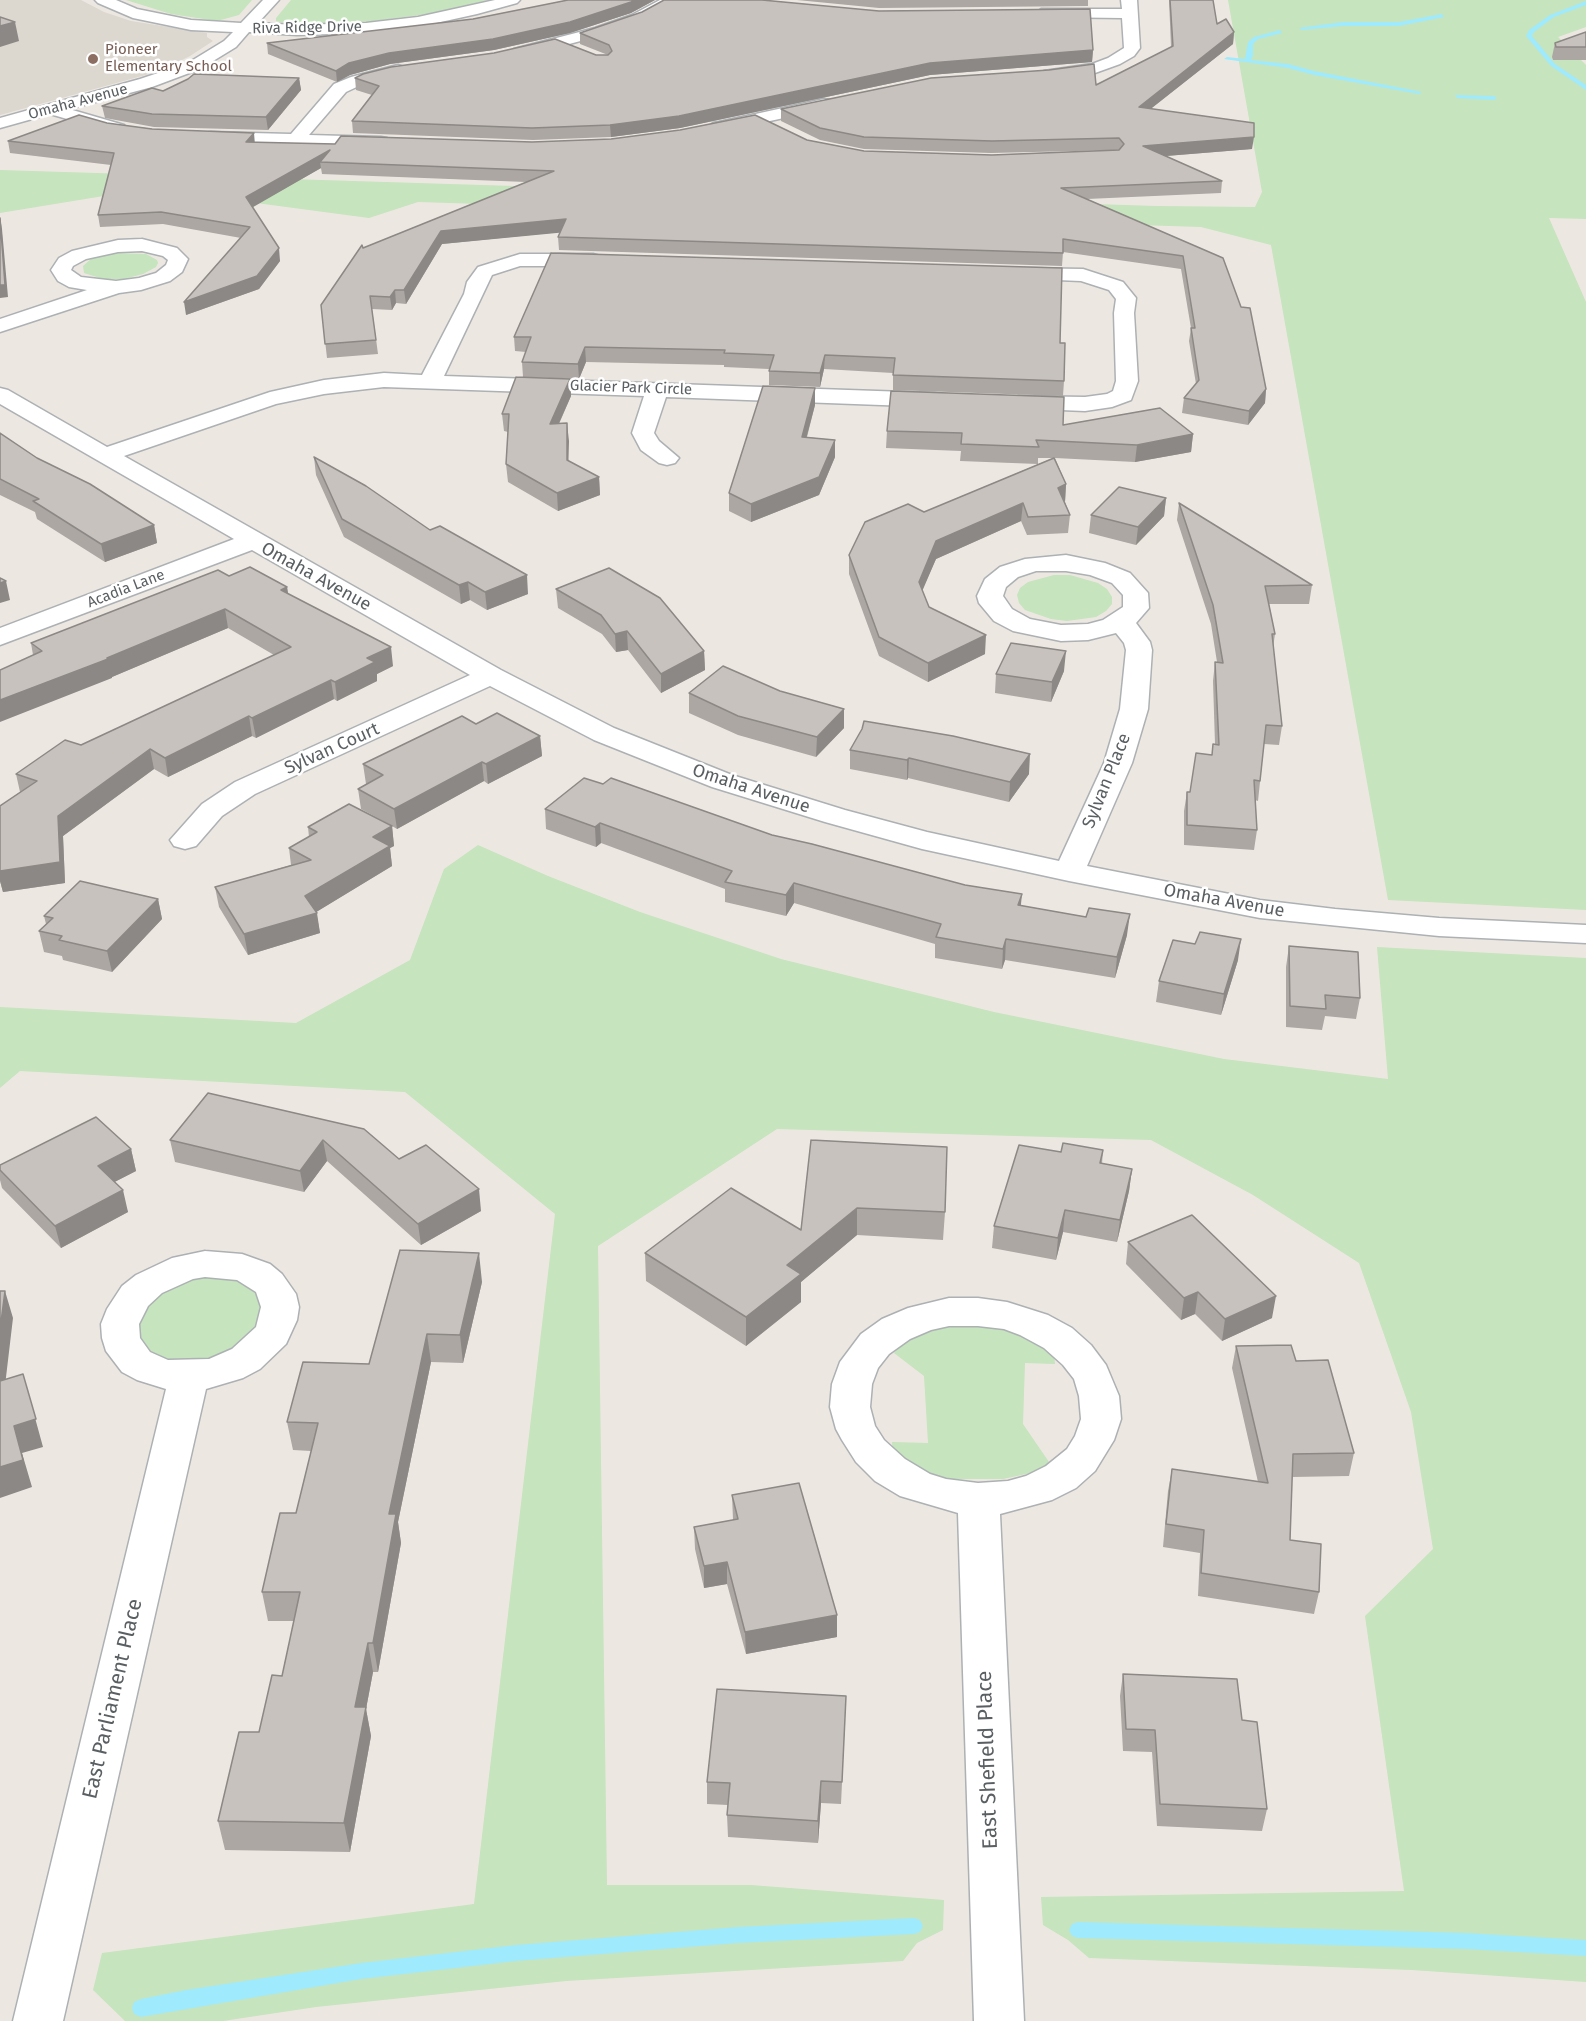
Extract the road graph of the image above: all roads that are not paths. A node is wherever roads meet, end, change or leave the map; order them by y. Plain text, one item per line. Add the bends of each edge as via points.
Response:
1 (103, 0) edge
2 (271, 0) edge
3 (512, 0) edge
4 (671, 0) edge
5 (1130, 7) edge
6 (1033, 12) edge
7 (246, 29) junction
8 (558, 43) junction
9 (581, 52) edge
10 (506, 55) edge
11 (413, 68) edge
12 (1029, 75) edge
13 (841, 101) edge
14 (50, 110) junction
15 (758, 119) junction
16 (0, 123) edge
17 (702, 130) edge
18 (781, 130) edge
19 (134, 132) edge
20 (193, 136) edge
21 (296, 139) junction
22 (403, 142) edge
23 (608, 261) edge
24 (1002, 274) edge
25 (116, 287) junction
26 (0, 326) edge
27 (430, 381) junction
28 (657, 389) junction
29 (0, 395) edge
30 (953, 400) edge
31 (1000, 402) edge
32 (105, 455) junction
33 (668, 458) dead end
34 (252, 541) junction
35 (1121, 622) junction
36 (0, 637) edge
37 (491, 676) junction
38 (185, 840) dead end
39 (1069, 872) junction
40 (1586, 934) edge
41 (189, 1376) dead end
42 (978, 1499) junction
43 (38, 2021) edge
44 (999, 2021) edge

1 - 7 street, Riva Ridge Drive via 133,13 165,20
2 - 7 street, Omaha Avenue
3 - 7 street, Riva Ridge Drive via 457,15 384,26
4 - 8 street via 626,22
5 - 6 street
5 - 12 street via 1132,48 1122,57 1080,71
7 - 14 street, Omaha Avenue via 220,51 179,72
8 - 9 street
8 - 10 street
11 - 21 street via 370,76 340,88
13 - 15 street
14 - 16 street, Omaha Avenue
14 - 19 street
15 - 17 street
15 - 18 street
20 - 21 street
21 - 22 street
23 - 27 street via 541,258 493,267 480,276
24 - 31 street via 1083,275 1122,291 1126,298 1127,381 1123,395 1112,400 1085,404
25 - 25 street via 162,277 175,268 178,259 163,249 118,246 79,255 61,270 76,283
25 - 26 street
27 - 28 street, Glacier Park Circle
27 - 32 street, Glacier Park Circle via 372,381 306,390
28 - 30 street, Glacier Park Circle
28 - 33 street via 643,433 649,445
29 - 32 street, Omaha Avenue
32 - 34 street, Omaha Avenue
34 - 36 street, Acadia Lane
34 - 37 street, Omaha Avenue
35 - 35 street via 1136,608 1135,593 1121,578 1096,568 1034,564 1008,572 991,590 997,609 1034,628 1075,633
35 - 39 street, Sylvan Place via 1139,650 1134,709 1118,763
37 - 38 street, Sylvan Court via 245,788 212,810
37 - 39 street, Omaha Avenue via 619,740 740,787 894,833
39 - 40 street, Omaha Avenue via 1311,916
41 - 43 street, East Parliament Place
42 - 42 street via 1008,1497 1036,1489 1081,1460 1101,1419 1099,1396 1092,1375 1077,1355 1058,1338 1034,1325 978,1312 949,1312 921,1318 875,1344 860,1362 852,1384 850,1407 856,1429 870,1451 890,1470 915,1485 946,1495
42 - 44 street, East Shefield Place

